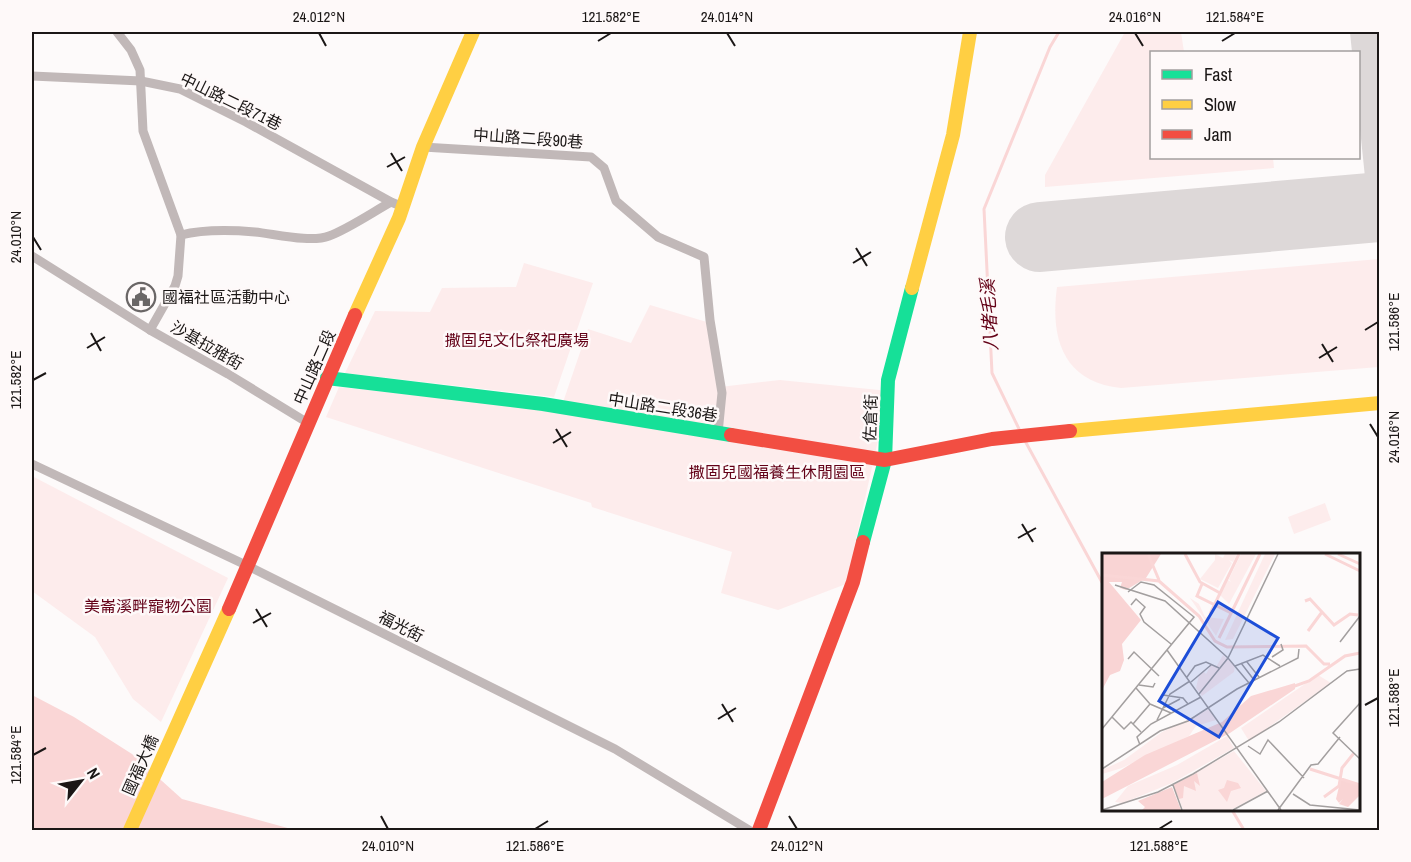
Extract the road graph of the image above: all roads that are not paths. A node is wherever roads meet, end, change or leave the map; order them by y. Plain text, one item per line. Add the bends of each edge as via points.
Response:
1 (117, 32) edge
2 (473, 32) edge
3 (970, 32) edge
4 (32, 75) edge
5 (141, 81) junction
6 (423, 147) junction
7 (396, 204) junction
8 (181, 235) junction
9 (32, 256) edge
10 (150, 330) junction
11 (327, 378) junction
12 (1380, 403) edge
13 (308, 423) junction
14 (718, 433) junction
15 (885, 460) junction
16 (32, 464) edge
17 (248, 566) junction
18 (181, 714) joint
19 (129, 831) edge
20 (749, 831) edge
21 (759, 831) edge

1 - 5 street via 131,50
2 - 6 street, 中山路二段
3 - 15 street, 佐倉街 via 953,135 888,380
4 - 5 street, 中山路二段71巷
5 - 7 street, 中山路二段71巷 via 180,89
5 - 8 street via 142,131
6 - 7 street, 中山路二段
6 - 14 street, 中山路二段90巷 via 591,157 604,168 616,201 658,237 704,257 722,393
7 - 8 street via 329,237 222,231
7 - 11 street, 中山路二段 via 399,218
8 - 10 street via 175,286
9 - 10 street, 沙基拉雅街
10 - 13 street, 沙基拉雅街
11 - 13 street, 中山路二段
11 - 14 street, 中山路二段36巷 via 543,404
12 - 15 street, 中山路二段36巷 via 992,439
13 - 17 street, 中山路二段
14 - 15 street, 中山路二段36巷
15 - 21 street, 佐倉街 via 853,582
16 - 17 street, 福光街
17 - 18 street, 中山路二段
17 - 20 street, 福光街 via 615,749
18 - 19 street, 國福大橋

